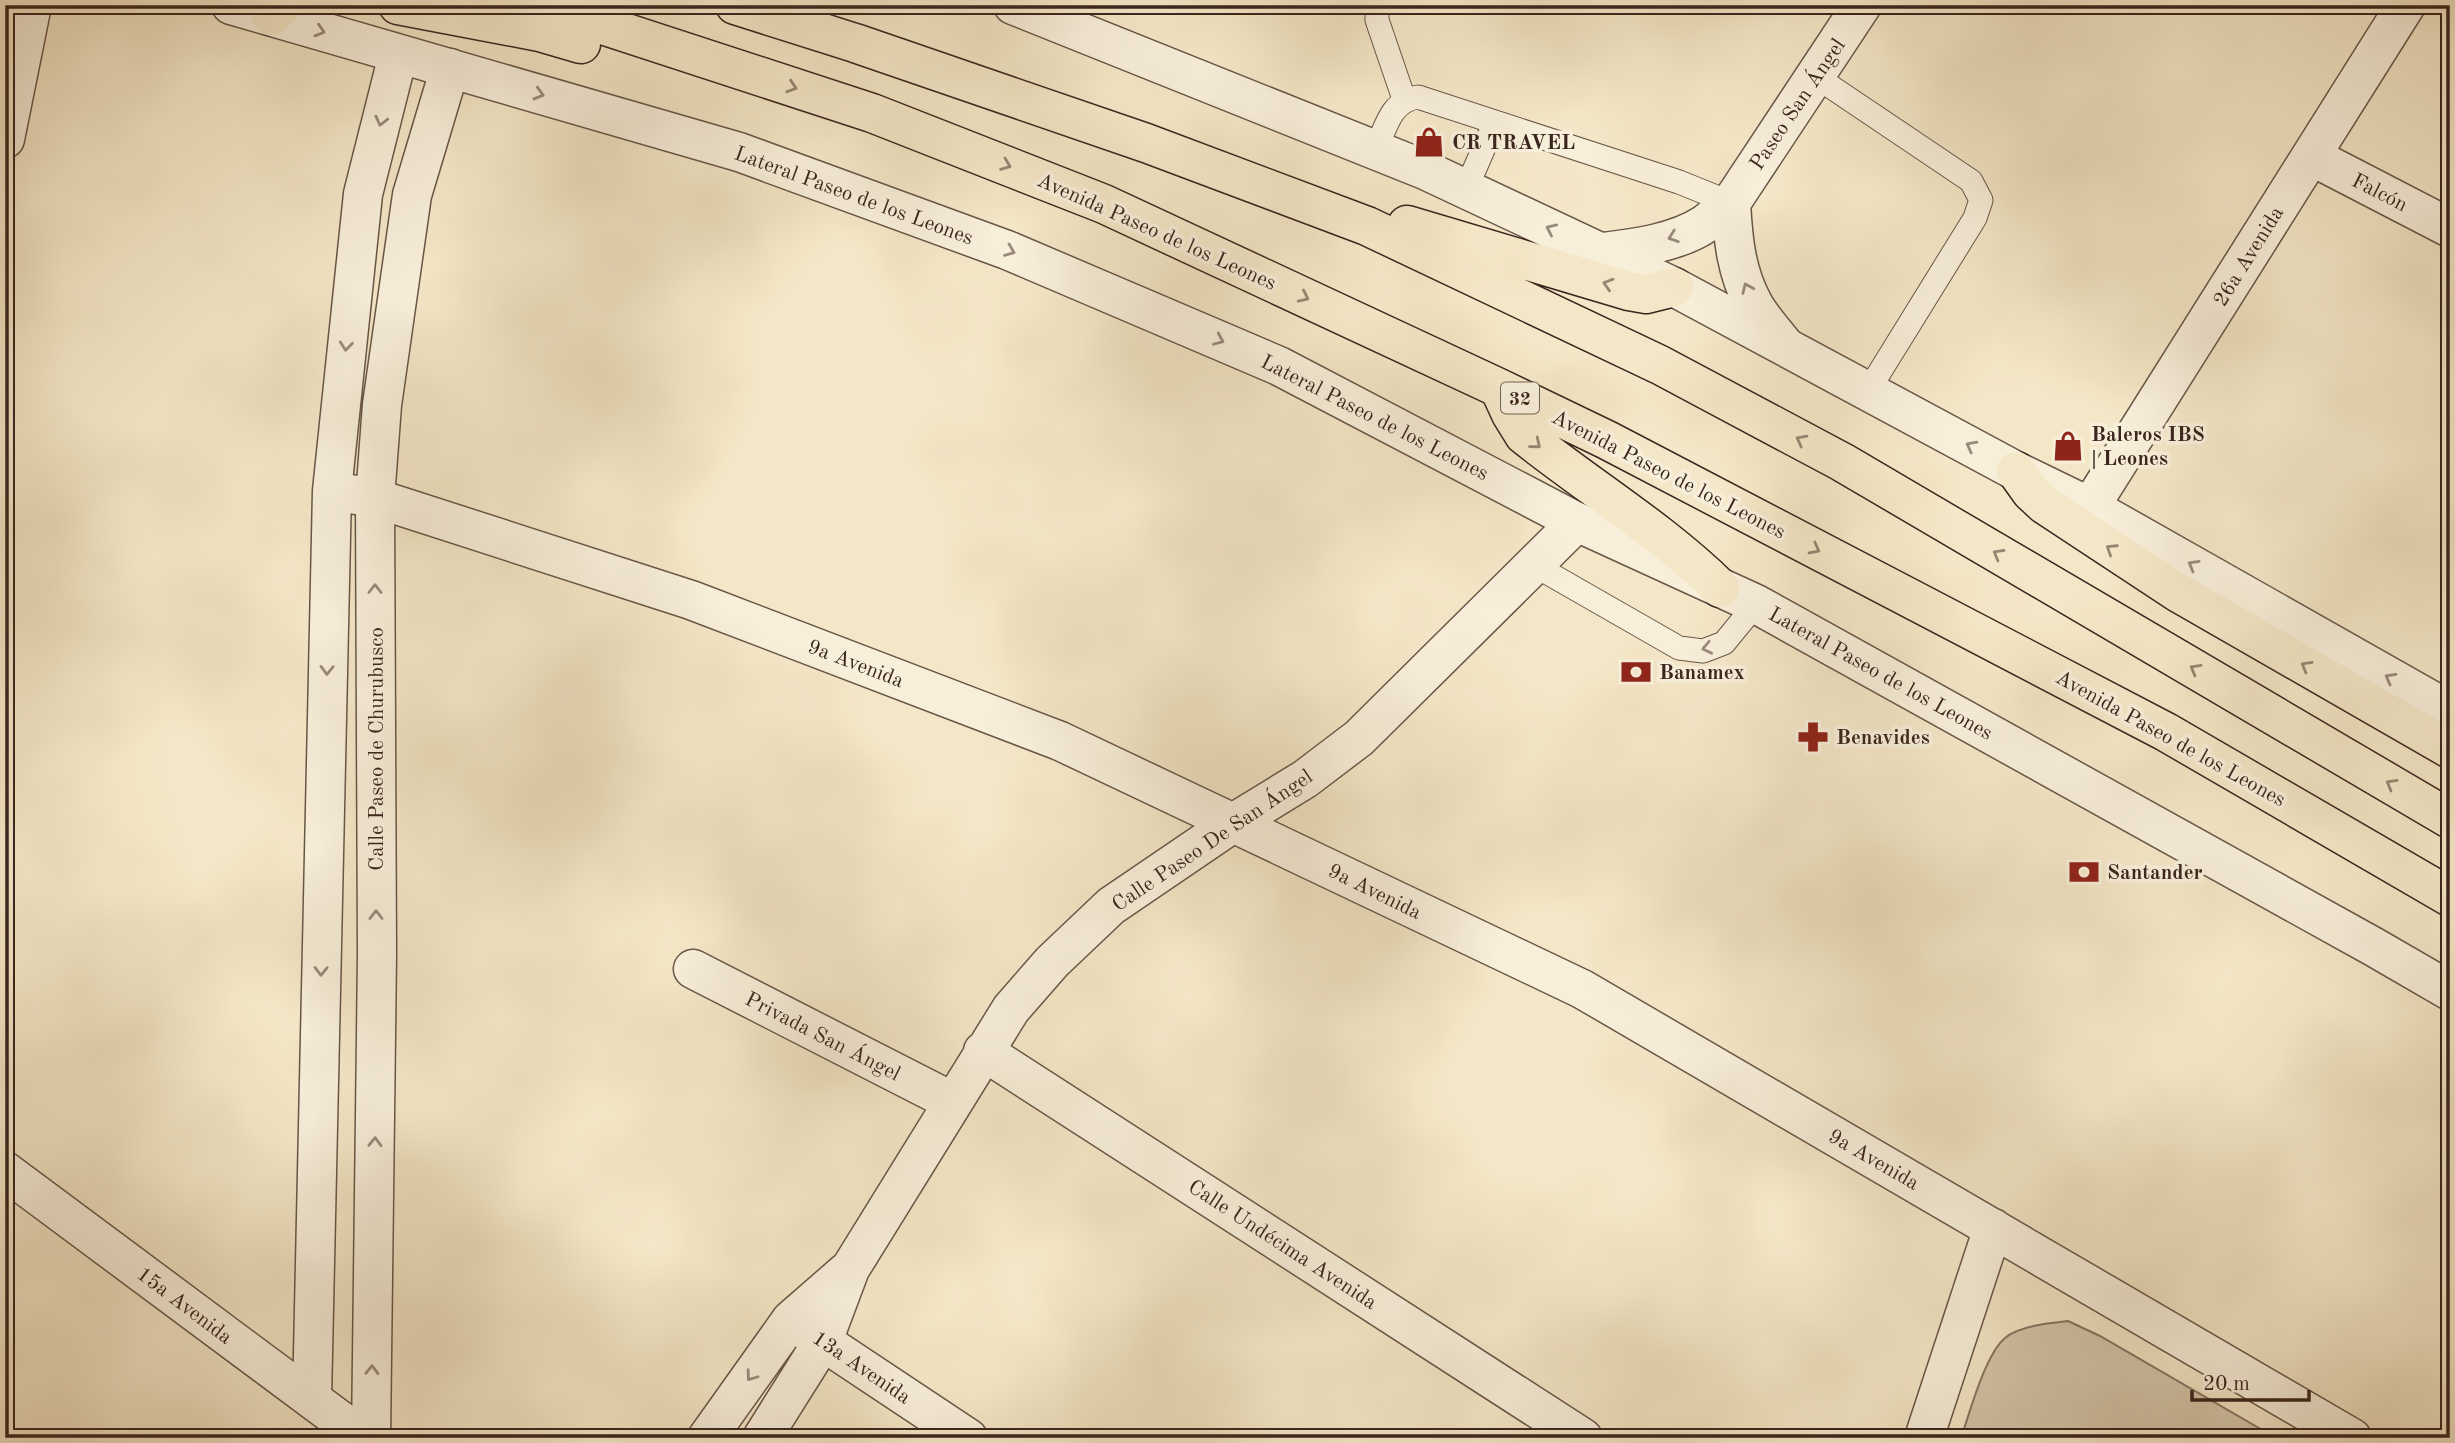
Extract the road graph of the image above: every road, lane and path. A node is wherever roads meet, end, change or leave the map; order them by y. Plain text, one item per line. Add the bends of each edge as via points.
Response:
1 (32, 5) edge
2 (231, 5) edge
3 (398, 5) edge
4 (541, 5) edge
5 (735, 5) edge
6 (818, 5) edge
7 (1013, 5) edge
8 (1377, 5) edge
9 (1862, 5) edge
10 (2406, 5) edge
11 (277, 10) edge
12 (855, 43) junction
13 (398, 55) junction
14 (450, 68) junction
15 (754, 75) junction
16 (1815, 76) junction
17 (1404, 99) junction
18 (1495, 122) junction
19 (5, 139) edge
20 (1375, 151) junction
21 (2311, 156) junction
22 (1466, 190) junction
23 (1731, 203) junction
24 (1367, 226) junction
25 (2450, 228) edge
26 (1603, 252) junction
27 (1674, 287) junction
28 (1784, 345) junction
29 (1499, 388) junction
30 (1868, 391) junction
31 (2016, 471) junction
32 (332, 491) junction
33 (375, 498) junction
34 (2090, 507) junction
35 (1577, 522) junction
36 (1534, 565) junction
37 (1720, 588) junction
38 (1756, 604) junction
39 (2450, 712) edge
40 (2450, 749) edge
41 (2450, 819) edge
42 (1233, 823) junction
43 (2450, 897) edge
44 (693, 969) dead end
45 (2450, 991) edge
46 (983, 1051) junction
47 (953, 1102) junction
48 (5, 1171) edge
49 (1993, 1228) junction
50 (850, 1269) junction
51 (790, 1320) junction
52 (823, 1341) junction
53 (312, 1399) junction
54 (365, 1438) edge
55 (372, 1438) edge
56 (707, 1438) edge
57 (762, 1438) edge
58 (968, 1438) edge
59 (1583, 1438) edge
60 (1924, 1438) edge
61 (2352, 1438) edge

1 - 19 street
2 - 11 street, Lateral Paseo de los Leones
3 - 15 main road via 540,32 658,66 700,74
4 - 15 main road, Avenida Paseo de los Leones / 32
5 - 12 main road
6 - 12 main road
7 - 20 street
8 - 17 lane via 1377,20
9 - 16 street, Paseo San Ángel
10 - 21 street, 26a Avenida
11 -> 13 street, Lateral Paseo de los Leones
12 - 24 main road via 1146,143
13 - 14 street, Lateral Paseo de los Leones
13 -> 32 street via 363,194
14 - 33 street, Calle Paseo de Churubusco via 412,195 382,405
14 -> 35 street, Lateral Paseo de los Leones via 738,152 1007,250 1279,366
15 -> 29 main road, Avenida Paseo de los Leones / 32 via 872,113 1104,204
16 - 23 street, Paseo San Ángel
16 - 30 lane via 1971,181 1981,200 1975,218
17 - 18 lane via 1418,97
17 - 20 lane
18 - 22 lane
18 - 23 lane
20 - 22 street
21 - 25 street, Falcón
21 - 34 street, 26a Avenida
26 -> 22 street
23 -> 26 street, Paseo San Ángel via 1702,225 1674,237
28 -> 23 street via 1755,306 1741,275 1733,245
27 -> 24 main road via 1646,294 1411,225
41 -> 24 main road via 1842,462 1661,365
26 - 27 street
27 - 28 street
28 - 30 street
29 -> 37 main road via 1524,435 1696,564
29 -> 43 main road, Avenida Paseo de los Leones / 32 via 2166,732
31 -> 30 street
31 - 34 street
40 -> 31 main road via 2177,592 2046,505
32 - 33 street, 9a Avenida
32 -> 53 street
33 - 42 street, 9a Avenida via 691,600 1060,741
55 -> 33 street, Calle Paseo de Churubusco
39 -> 34 street
35 - 36 street, Calle Paseo De San Ángel
35 - 37 street, Lateral Paseo de los Leones
38 -> 36 lane via 1724,643 1703,651 1679,648
36 - 42 street, Calle Paseo De San Ángel via 1359,738 1305,779
37 - 38 street, Lateral Paseo de los Leones
38 - 45 street, Lateral Paseo de los Leones
42 - 46 street, Calle Paseo De San Ángel via 1111,906 1052,962 1011,1009
42 - 49 street, 9a Avenida via 1582,989
44 - 47 street, Privada San Ángel
46 - 47 street, Calle Paseo De San Ángel
46 - 59 street, Calle Undécima Avenida
47 - 50 street, Calle Paseo De San Ángel
48 - 53 street, 15a Avenida
49 - 60 street
49 - 61 street, 9a Avenida
50 - 51 street, Calle Paseo De San Ángel
50 - 52 street, Calle Paseo De San Ángel
51 - 52 street, 13a Avenida
51 -> 56 street, Calle Paseo De San Ángel
52 - 57 street, Calle Paseo De San Ángel
52 - 58 street, 13a Avenida
53 - 54 street, 15a Avenida

